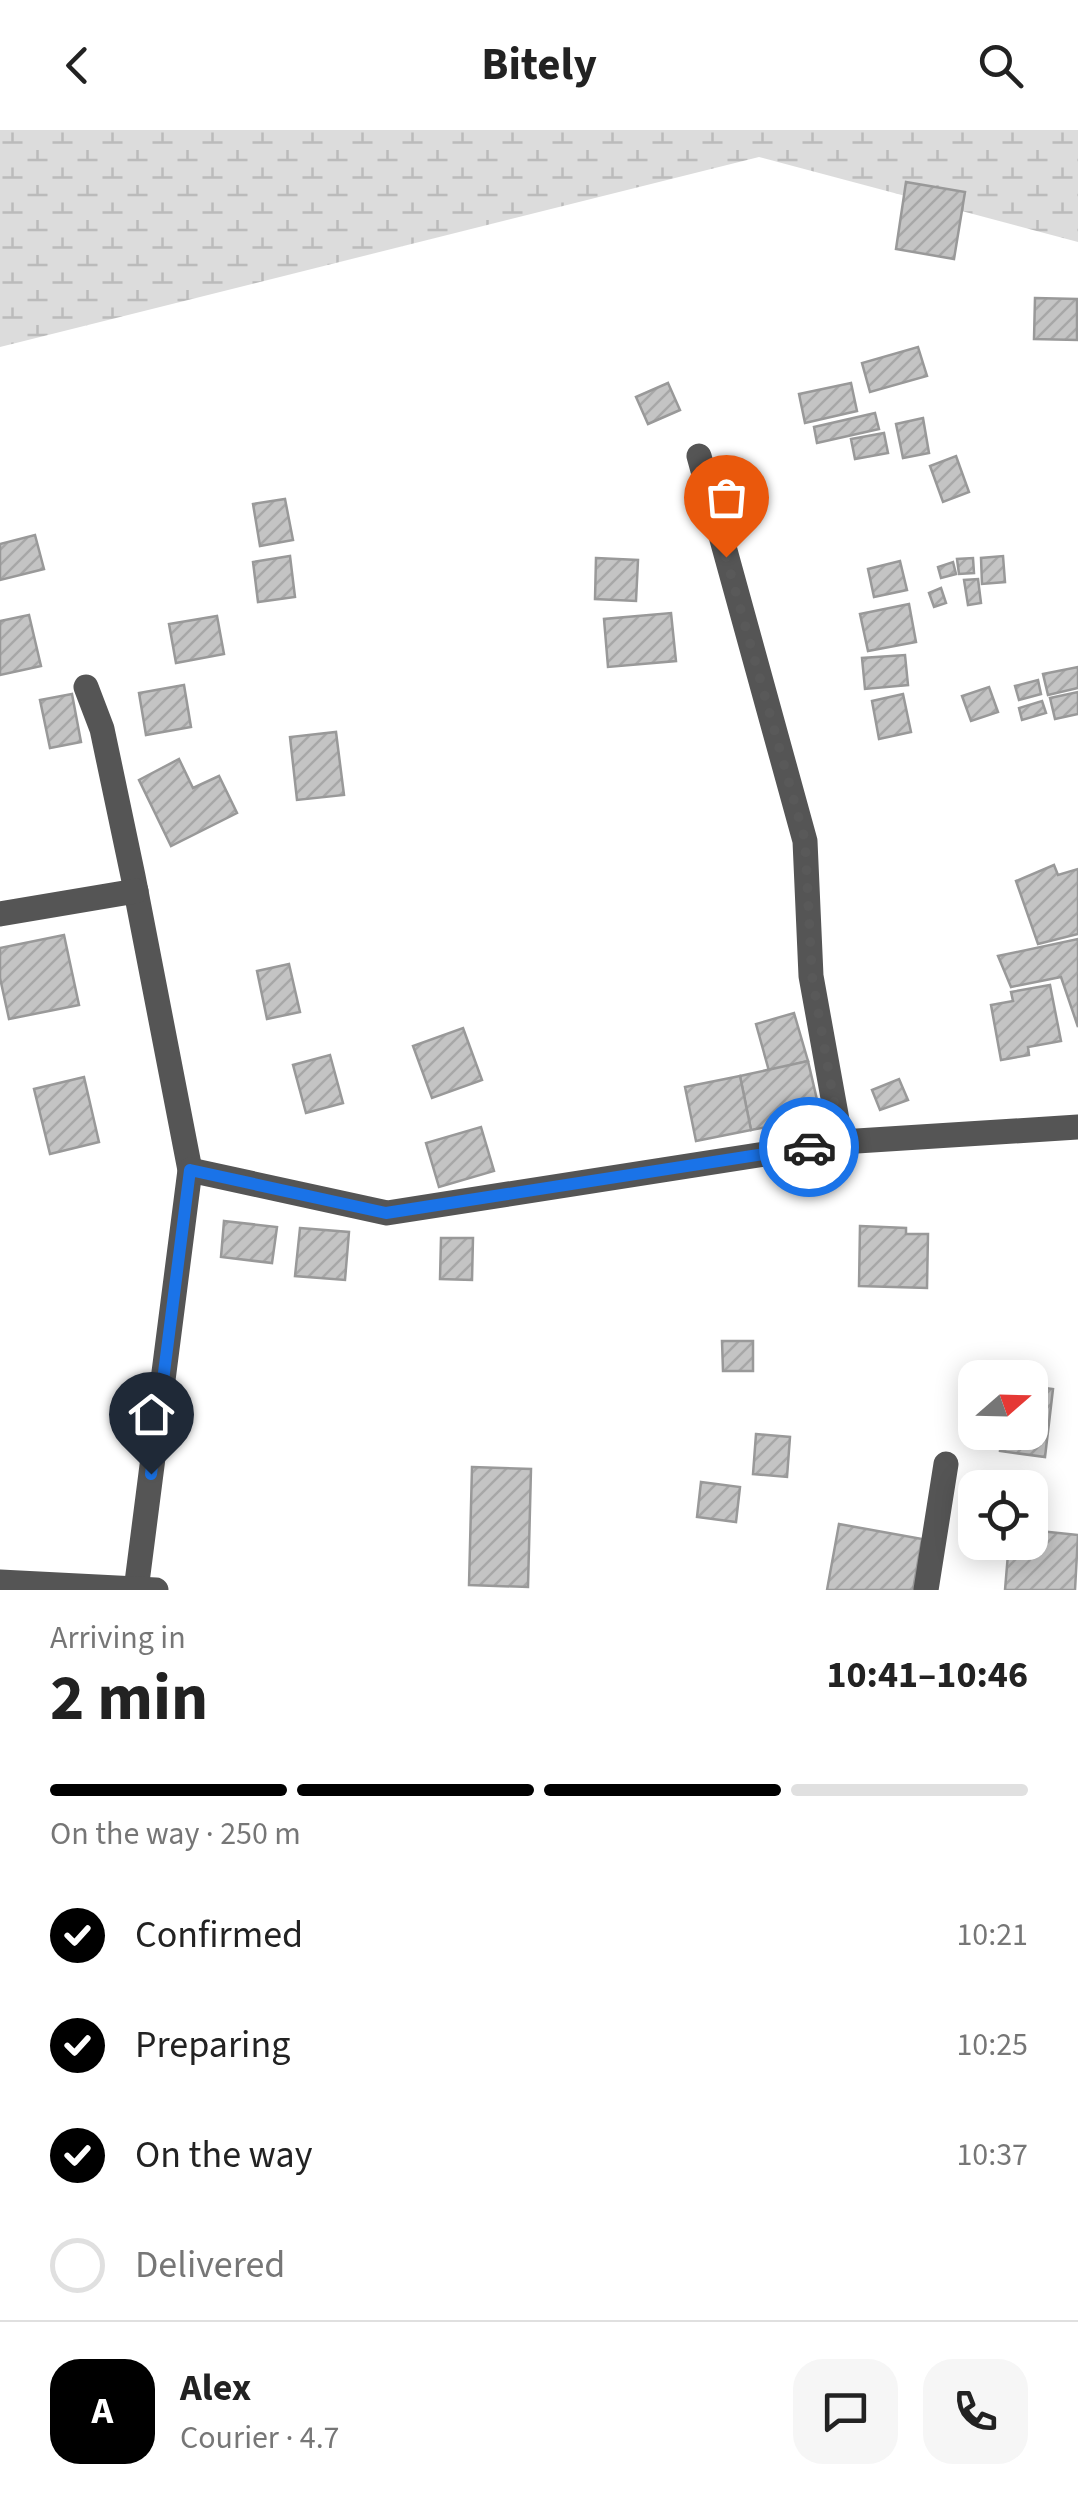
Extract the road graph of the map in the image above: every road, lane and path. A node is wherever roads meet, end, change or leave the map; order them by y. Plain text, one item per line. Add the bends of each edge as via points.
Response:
1 (700, 456) dead end
2 (86, 688) dead end
3 (136, 891) junction
4 (0, 914) edge
5 (1078, 1127) edge
6 (841, 1142) junction
7 (190, 1170) junction
8 (946, 1464) dead end
9 (0, 1582) edge
10 (136, 1589) edge
11 (156, 1590) edge
12 (926, 1590) edge

1 - 6 street via 805,840 812,976
2 - 3 street via 102,729
3 - 4 street
3 - 7 street
5 - 6 street
6 - 7 street via 386,1213
7 - 10 street
8 - 12 street
9 - 10 street
10 - 11 street

